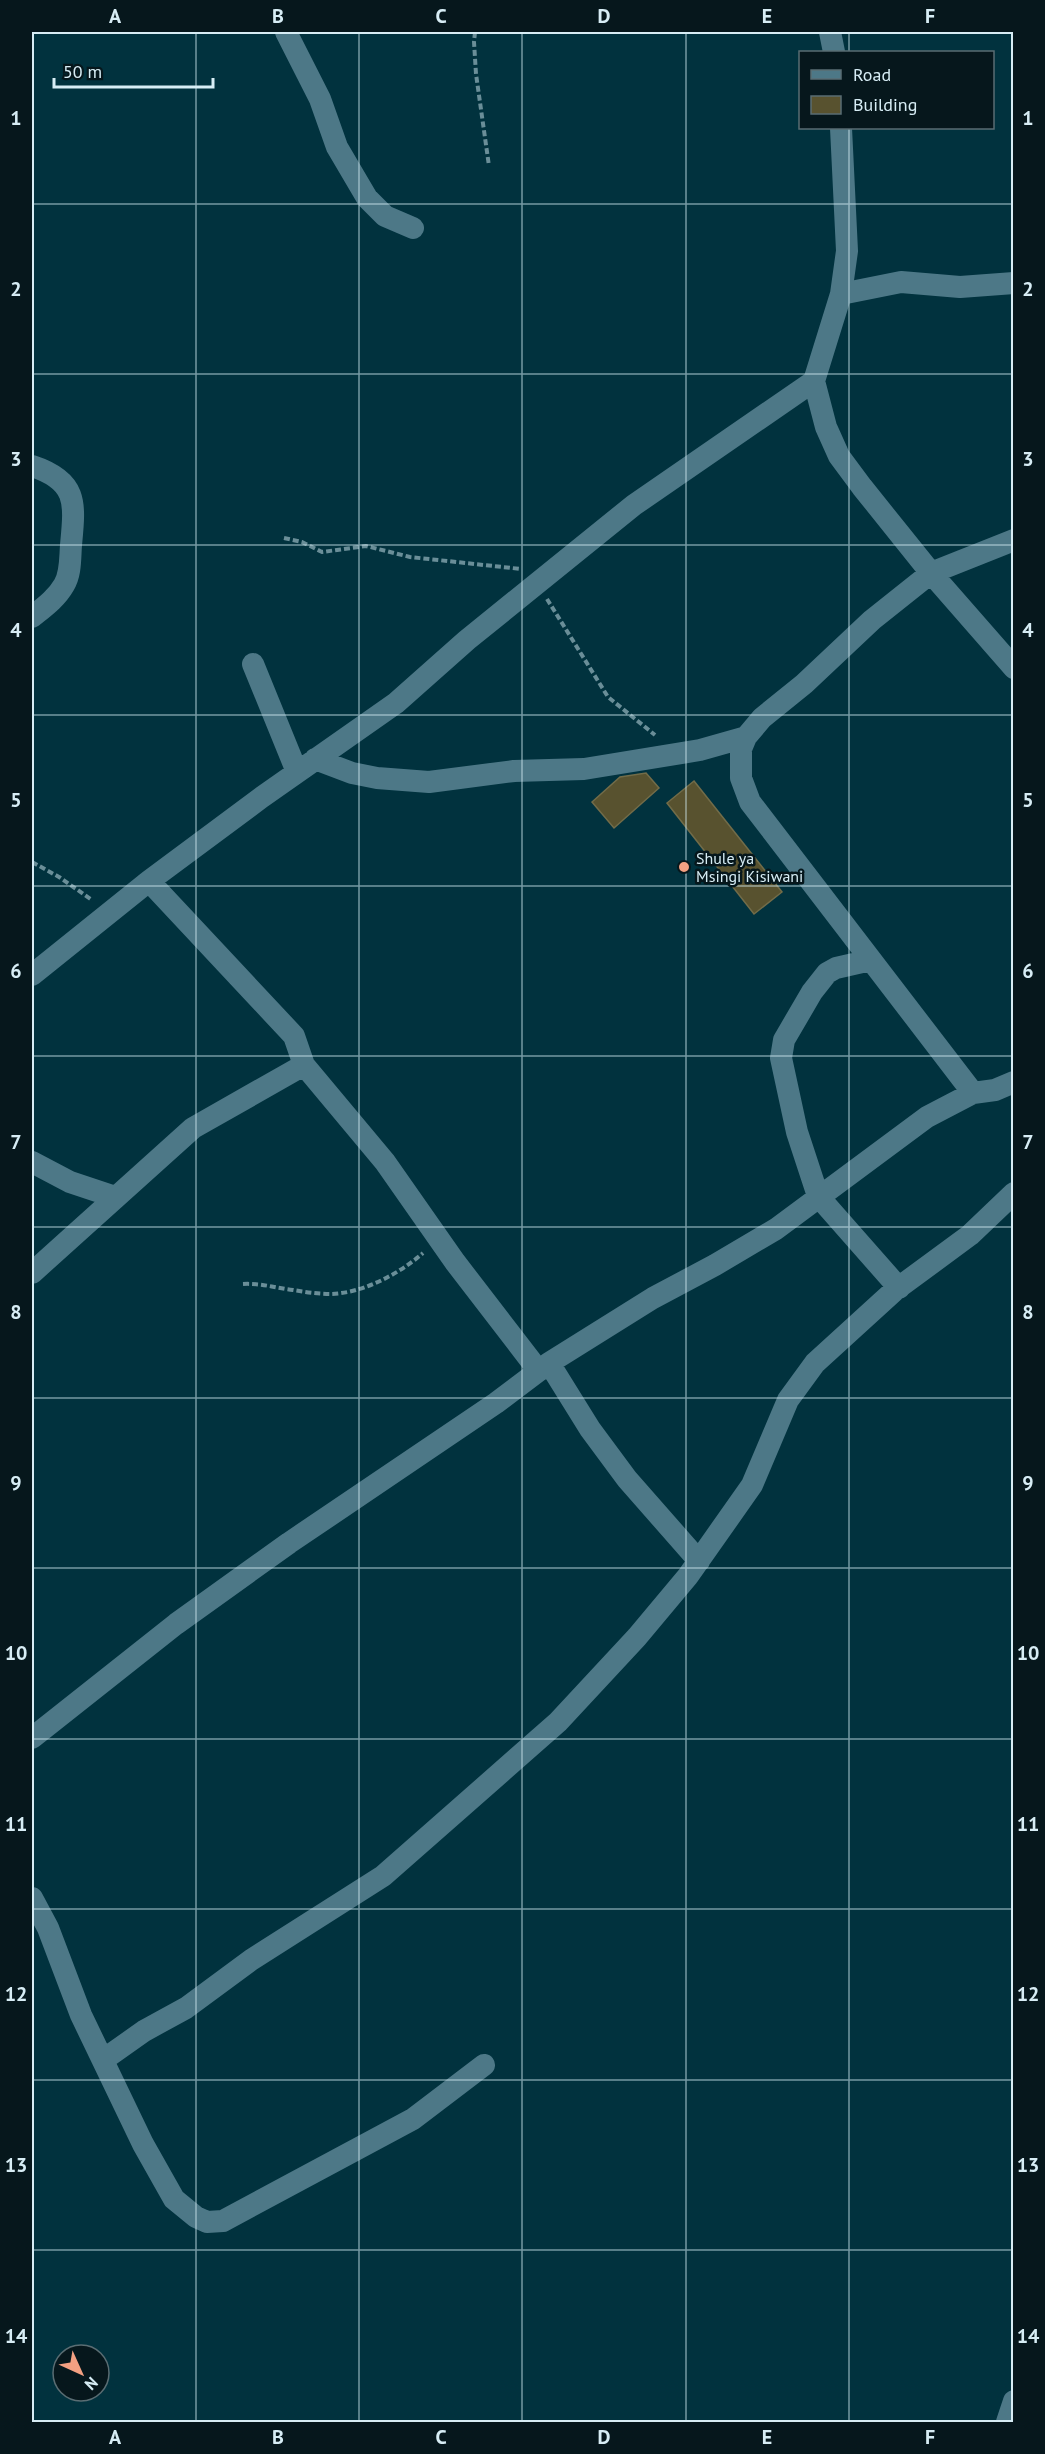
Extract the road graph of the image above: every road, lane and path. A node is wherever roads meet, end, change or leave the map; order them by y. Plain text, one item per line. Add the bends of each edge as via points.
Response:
1 (286, 32) edge
2 (475, 32) edge
3 (830, 32) edge
4 (834, 51) edge
5 (841, 129) edge
6 (489, 166) dead end
7 (412, 228) dead end
8 (1014, 283) edge
9 (841, 294) junction
10 (814, 381) junction
11 (32, 466) edge
12 (284, 538) dead end
13 (1014, 540) edge
14 (931, 573) junction
15 (541, 581) junction
16 (32, 617) edge
17 (253, 664) dead end
18 (1014, 668) edge
19 (746, 737) junction
20 (673, 753) junction
21 (306, 766) junction
22 (32, 862) edge
23 (149, 881) junction
24 (109, 913) junction
25 (871, 960) junction
26 (32, 975) edge
27 (304, 1065) junction
28 (1014, 1082) edge
29 (973, 1093) junction
30 (32, 1162) edge
31 (1014, 1193) edge
32 (818, 1196) junction
33 (115, 1197) junction
34 (439, 1238) junction
35 (32, 1273) edge
36 (243, 1284) dead end
37 (899, 1288) junction
38 (543, 1367) junction
39 (699, 1561) junction
40 (32, 1738) edge
41 (32, 1898) edge
42 (103, 2060) junction
43 (484, 2065) dead end
44 (1014, 2401) edge
45 (1007, 2422) edge

1 - 7 street via 320,99 336,147 367,198 385,216
2 - 6 path via 476,74
3 - 4 street
5 - 9 street via 847,251
8 - 9 street via 960,286 902,282
9 - 10 street
10 - 14 street via 826,427 839,456
10 - 15 street via 634,506
11 - 16 street via 51,472 67,488 74,506 66,583
12 - 15 path via 322,552 366,546 410,557 522,569
13 - 14 street
14 - 18 street
14 - 19 street via 872,620 762,718
15 - 20 path via 554,613 608,697 668,744
15 - 21 street via 363,729
17 - 21 street
19 - 20 street
19 - 25 street via 741,749 741,778 750,802
20 - 21 street via 584,769 522,771 429,782
21 - 23 street
22 - 24 path via 59,876
23 - 24 street
23 - 27 street via 294,1036
24 - 26 street
25 - 29 street
25 - 32 street via 826,973 784,1040 781,1058 785,1082
27 - 33 street via 193,1128
27 - 34 street via 386,1162
28 - 29 street
29 - 32 street via 927,1117
30 - 33 street via 70,1182
31 - 37 street via 970,1235
32 - 37 street
32 - 38 street via 776,1229 653,1298
33 - 35 street
34 - 36 path via 413,1261 356,1290 331,1294
34 - 38 street
37 - 39 street via 815,1363 788,1400 752,1485
38 - 39 street via 627,1479
38 - 40 street via 176,1624
39 - 42 street via 637,1637 558,1722 383,1876
41 - 42 street
42 - 43 street via 174,2199 207,2222 223,2221 413,2119
44 - 45 street

